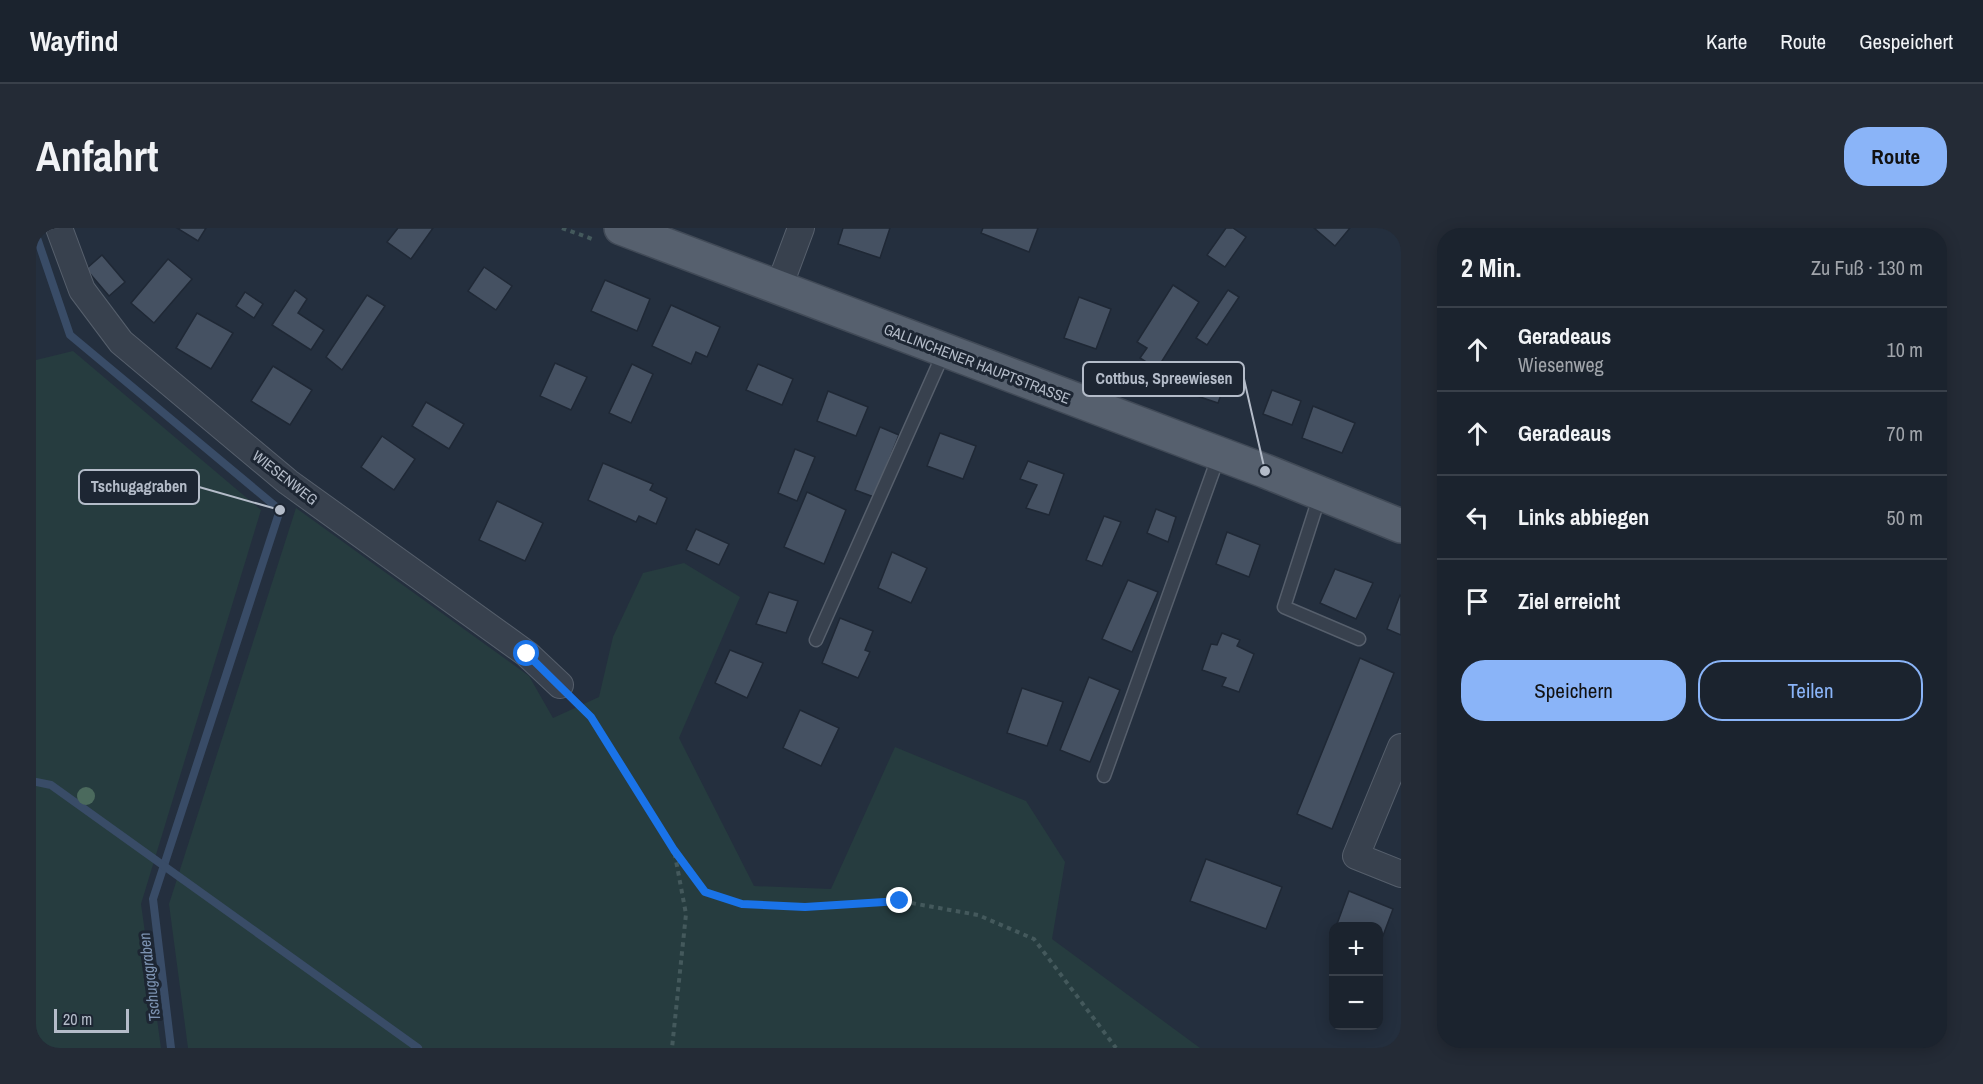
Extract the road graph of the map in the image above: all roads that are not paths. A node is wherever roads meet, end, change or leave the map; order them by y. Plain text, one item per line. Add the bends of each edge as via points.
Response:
1 (58, 228) edge
2 (801, 228) edge
3 (635, 230) edge
4 (779, 287) junction
5 (944, 352) junction
6 (1220, 454) junction
7 (1320, 493) junction
8 (1401, 526) edge
9 (1359, 639) dead end
10 (816, 640) dead end
11 (560, 685) road end
12 (1401, 747) edge
13 (1104, 776) dead end
14 (1401, 874) edge

1 - 11 street, WIESENWEG via 82,290 121,342 288,482 527,654
2 - 4 street
3 - 4 main road, GALLINCHENER HAUPTSTRASSE
4 - 5 main road, GALLINCHENER HAUPTSTRASSE
5 - 6 main road, GALLINCHENER HAUPTSTRASSE
5 - 10 lane
6 - 7 main road, GALLINCHENER HAUPTSTRASSE
6 - 13 lane
7 - 8 main road, GALLINCHENER HAUPTSTRASSE
7 - 9 lane via 1284,607
12 - 14 street via 1356,856

